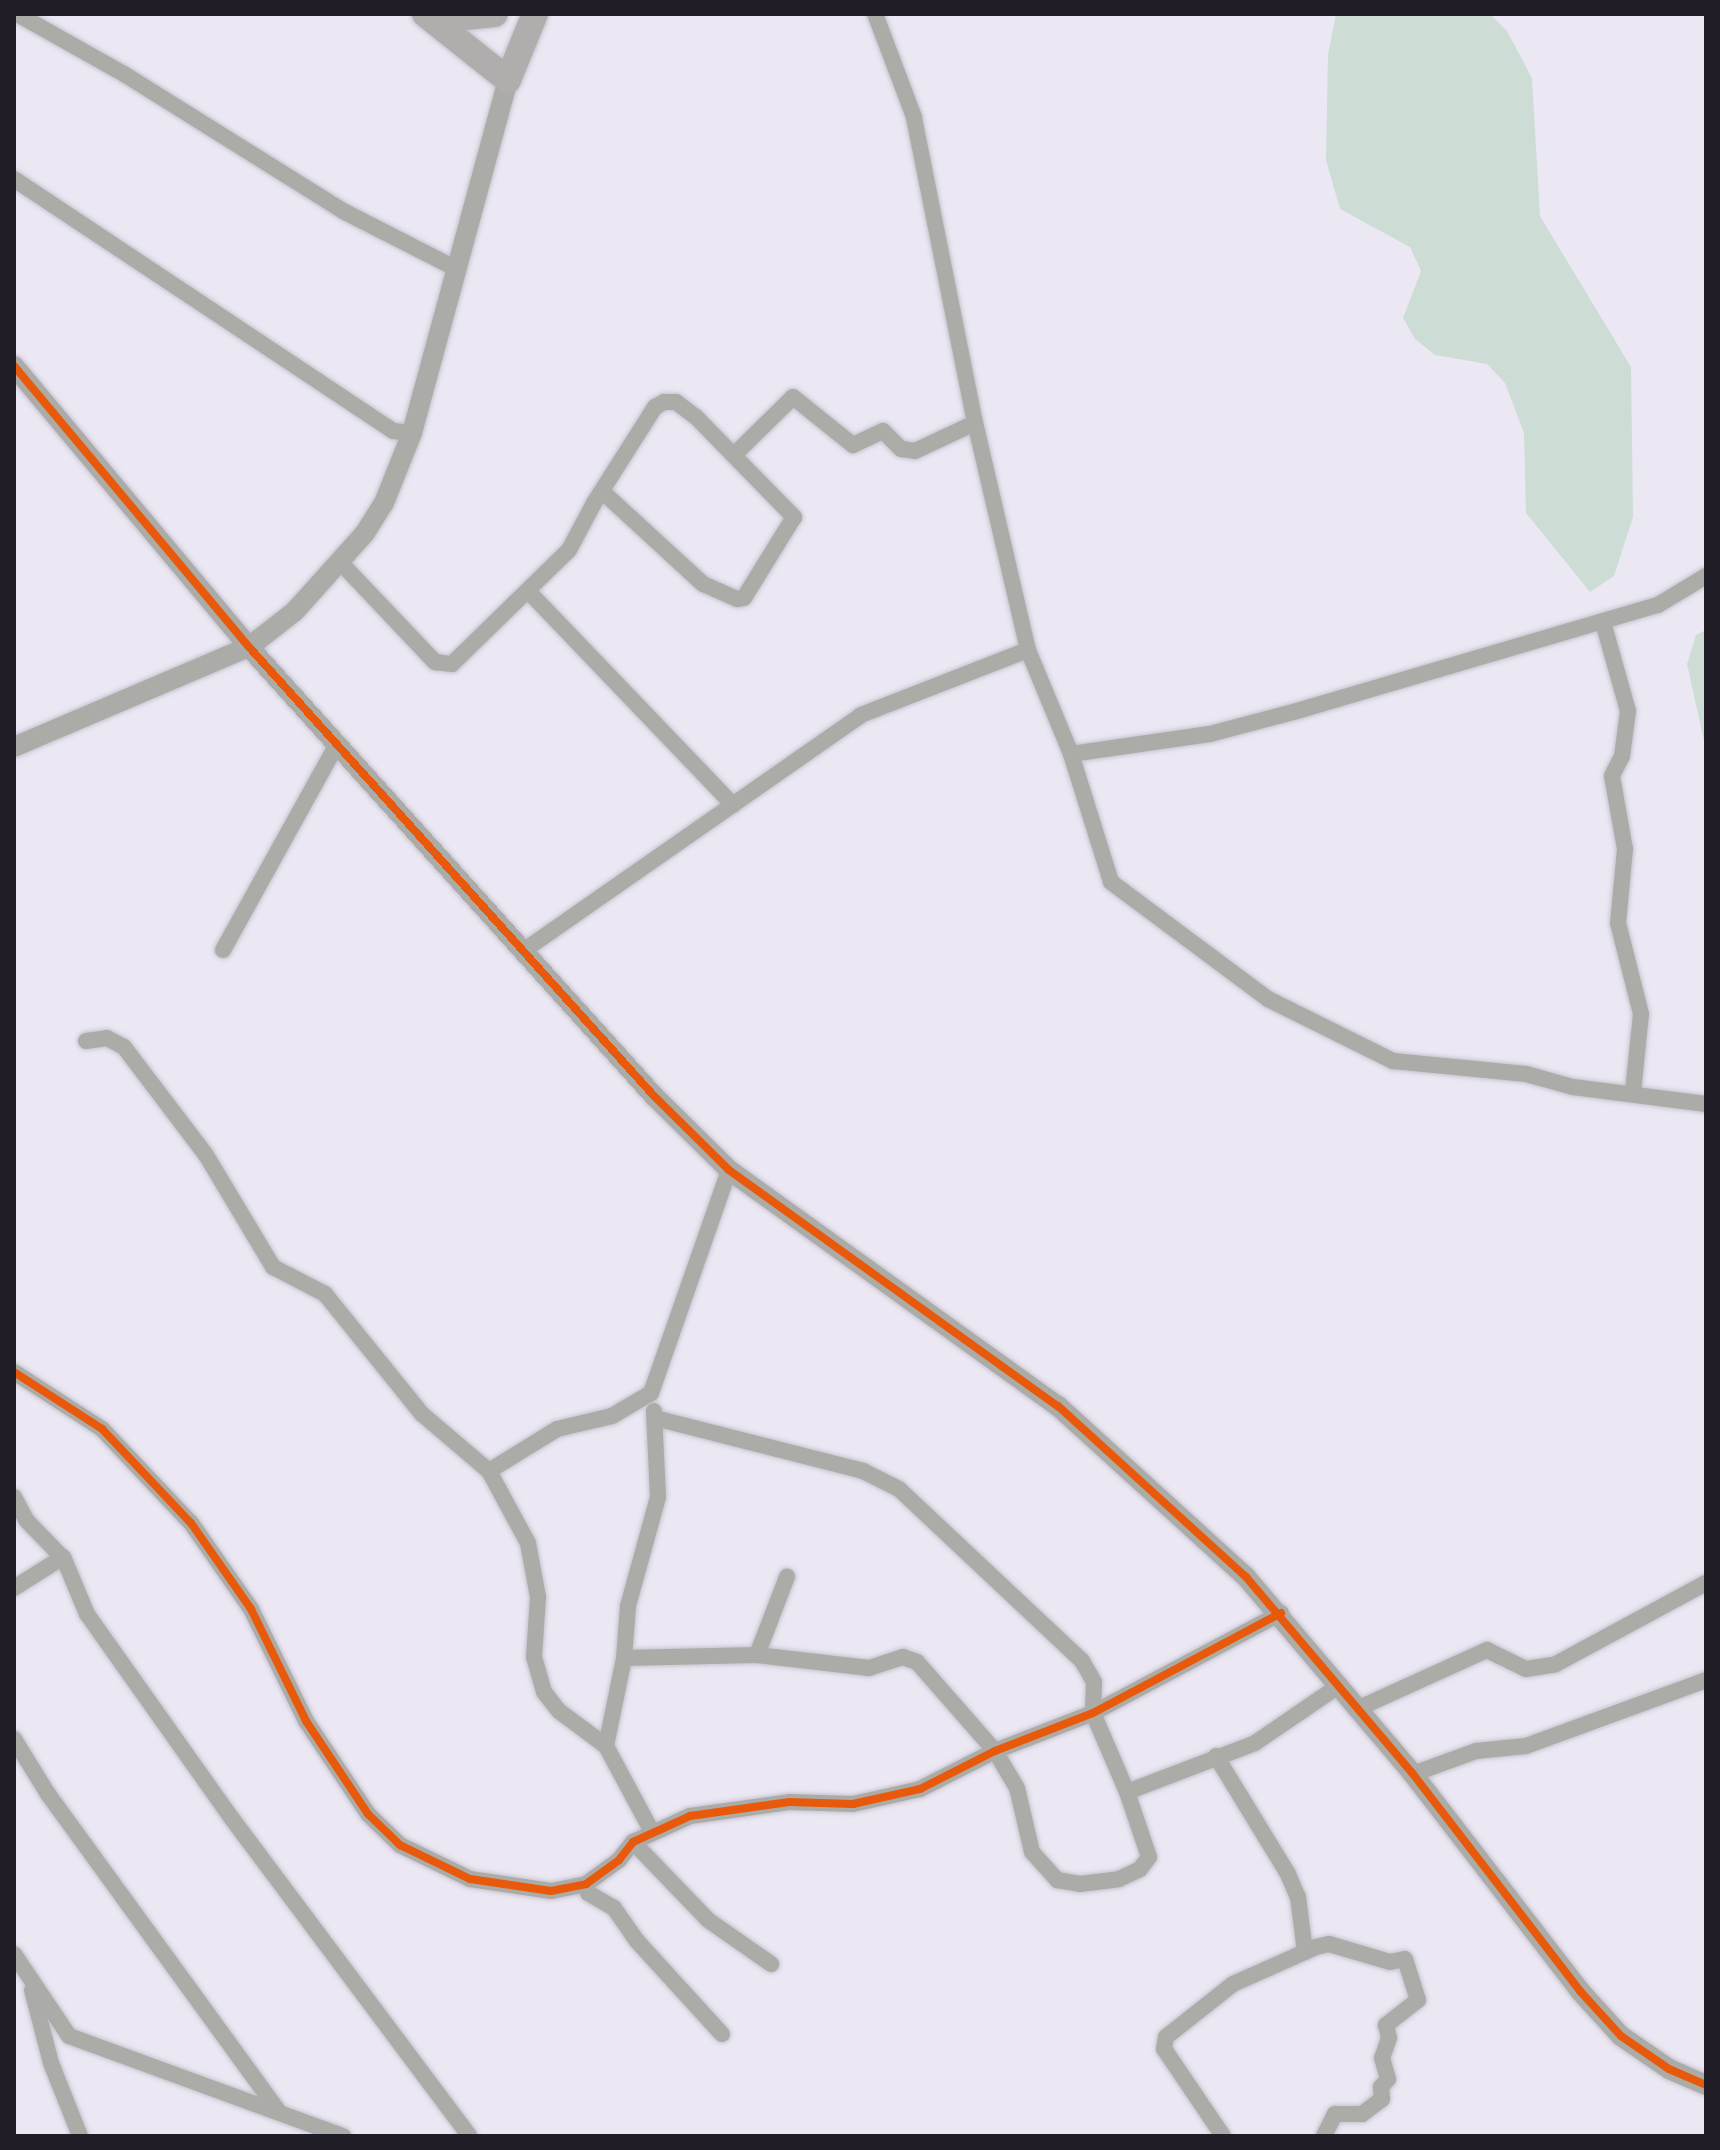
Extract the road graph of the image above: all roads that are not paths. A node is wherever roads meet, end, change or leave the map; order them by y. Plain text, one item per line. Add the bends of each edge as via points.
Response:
1 (17, 14) edge
2 (495, 14) edge
3 (535, 14) edge
4 (875, 14) edge
5 (431, 17) edge
6 (508, 80) junction
7 (14, 179) edge
8 (453, 267) junction
9 (14, 366) edge
10 (975, 423) junction
11 (412, 433) junction
12 (735, 454) junction
13 (602, 491) junction
14 (341, 563) junction
15 (1700, 579) edge
16 (529, 592) junction
17 (1603, 622) junction
18 (249, 647) junction
19 (1028, 650) junction
20 (337, 744) junction
21 (14, 747) edge
22 (1071, 754) junction
23 (733, 805) junction
24 (526, 949) junction
25 (223, 950) dead end
26 (86, 1041) dead end
27 (1633, 1092) junction
28 (1706, 1104) edge
29 (729, 1170) junction
30 (14, 1372) edge
31 (651, 1393) junction
32 (655, 1418) junction
33 (489, 1471) junction
34 (14, 1497) edge
35 (63, 1557) junction
36 (787, 1577) dead end
37 (1706, 1583) edge
38 (14, 1588) edge
39 (1281, 1613) junction
40 (757, 1655) junction
41 (624, 1658) junction
42 (1706, 1680) edge
43 (1340, 1685) junction
44 (1359, 1708) junction
45 (1093, 1713) junction
46 (14, 1739) edge
47 (606, 1746) junction
48 (995, 1751) junction
49 (1216, 1756) junction
50 (1413, 1774) junction
51 (1127, 1792) junction
52 (651, 1830) junction
53 (633, 1842) junction
54 (586, 1884) junction
55 (1305, 1952) junction
56 (14, 1954) edge
57 (771, 1964) dead end
58 (30, 1981) junction
59 (722, 2034) dead end
60 (1706, 2085) edge
61 (279, 2112) junction
62 (80, 2136) edge
63 (343, 2136) edge
64 (469, 2136) edge
65 (1223, 2136) edge
66 (1324, 2136) edge

1 - 8 street via 343,211
2 - 5 main road
3 - 6 main road
4 - 10 street via 914,117
5 - 6 main road
6 - 8 street
7 - 11 street via 393,431
8 - 11 street
9 - 18 street
10 - 12 street via 915,451 901,449 883,431 853,445 793,397
10 - 19 street
11 - 14 street via 384,503
12 - 13 street via 676,402 664,402 655,407
12 - 13 street via 794,517 741,599 703,584
13 - 16 street via 569,550
14 - 16 street via 442,665 452,664
14 - 18 street via 295,611
15 - 17 street via 1658,605
16 - 23 street
17 - 22 street via 1210,734
17 - 27 street via 1628,711 1625,742 1612,776 1625,849 1618,923 1641,1014
18 - 20 street
18 - 21 street
19 - 22 street
19 - 23 street via 878,705
20 - 24 street
20 - 25 street
22 - 27 street via 1111,882 1268,999 1393,1061 1526,1074 1573,1087
23 - 24 street
24 - 29 street via 602,1039
26 - 33 street via 107,1038 124,1047 206,1155 273,1267 325,1294 422,1414
27 - 28 street
29 - 31 street
29 - 39 street via 1058,1406
30 - 54 street via 102,1429 191,1523 251,1609 306,1721 361,1805 390,1837 470,1879 551,1891
31 - 32 street
31 - 33 street via 612,1416 557,1429
32 - 41 street via 658,1497 628,1606
32 - 45 street via 863,1471 899,1489 1082,1661 1094,1682
33 - 47 street via 528,1543 538,1597 534,1657 544,1692 559,1711
34 - 35 street via 27,1521
35 - 38 street
35 - 64 street via 87,1614
36 - 40 street
37 - 44 street via 1556,1664 1526,1669 1487,1650
39 - 43 street
39 - 45 street
40 - 41 street
40 - 48 street via 869,1668 903,1657 917,1662
41 - 47 street
42 - 50 street via 1526,1746 1476,1751
43 - 44 street
43 - 49 street via 1255,1743
44 - 50 street
45 - 48 street
45 - 51 street
46 - 61 street via 48,1794
47 - 52 street
48 - 51 street via 1017,1788 1032,1852 1057,1880 1080,1884 1119,1879 1140,1869 1149,1857
48 - 52 street via 920,1789 883,1800 789,1802 690,1816
49 - 51 street
49 - 55 street via 1288,1874 1298,1897
50 - 60 street via 1539,1940 1621,2036 1669,2069
52 - 53 street
53 - 54 street via 619,1860
53 - 57 street via 708,1920
54 - 59 street via 588,1893 614,1908 637,1941
55 - 65 street via 1233,1984 1166,2037 1164,2049
55 - 66 street via 1329,1944 1390,1962 1405,1959 1419,1994 1386,2025 1389,2038 1382,2058 1388,2079 1381,2087 1382,2099 1362,2114 1335,2114
56 - 58 street
58 - 61 street via 69,2036
58 - 62 street via 51,2063
61 - 63 street

